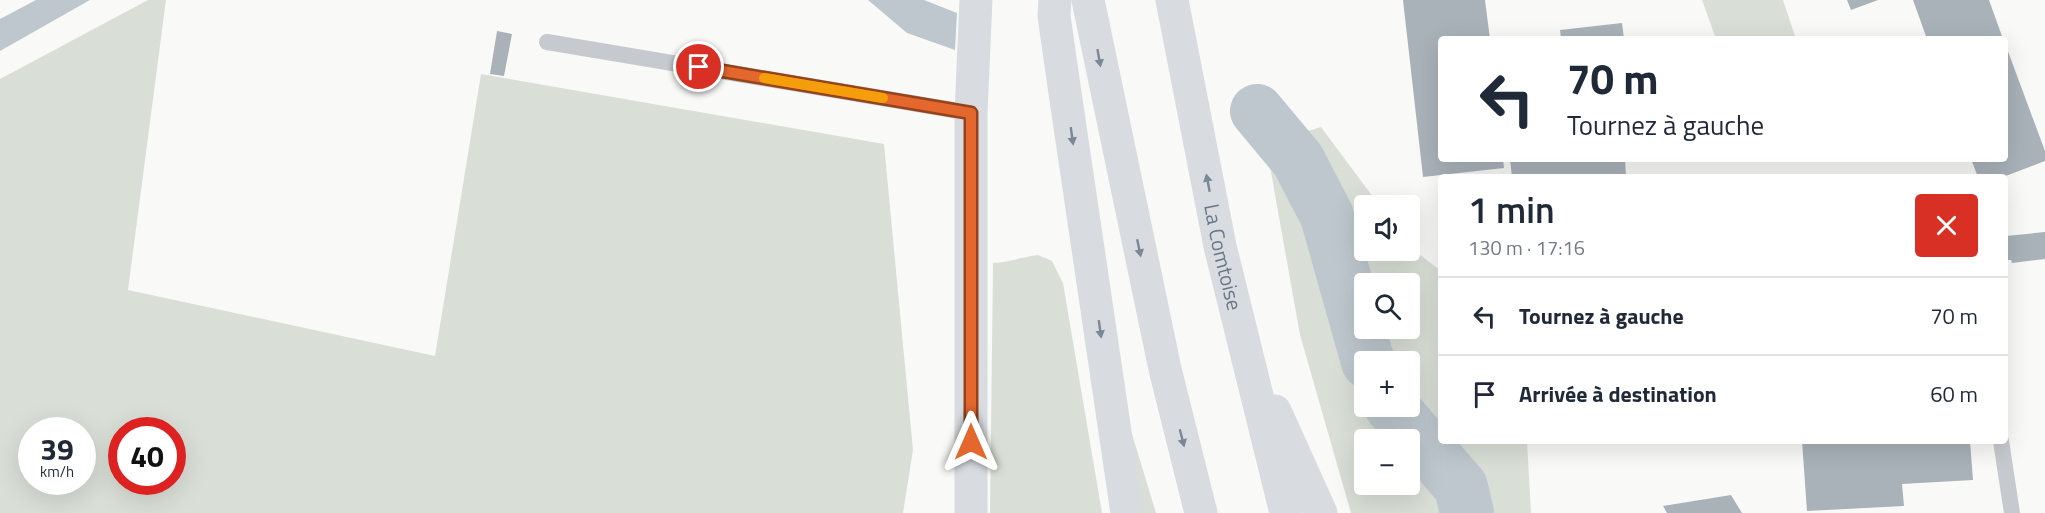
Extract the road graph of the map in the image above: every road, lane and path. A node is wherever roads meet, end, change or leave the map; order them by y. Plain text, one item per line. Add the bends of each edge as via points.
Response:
1 (976, 0) edge
2 (1055, 0) edge
3 (1088, 0) edge
4 (1172, 0) edge
5 (547, 42) dead end
6 (971, 113) junction
7 (1242, 343) junction
8 (2001, 444) edge
9 (970, 513) edge
10 (1127, 513) edge
11 (1201, 513) edge
12 (1286, 513) edge
13 (1322, 513) edge
14 (2012, 513) edge

1 - 6 main road
2 -> 10 main road
3 -> 11 main road via 1165,369
7 -> 4 main road, La Comtoise
5 - 6 lane
6 - 9 main road
7 - 12 main road, La Comtoise
7 - 13 main road
8 - 14 lane

